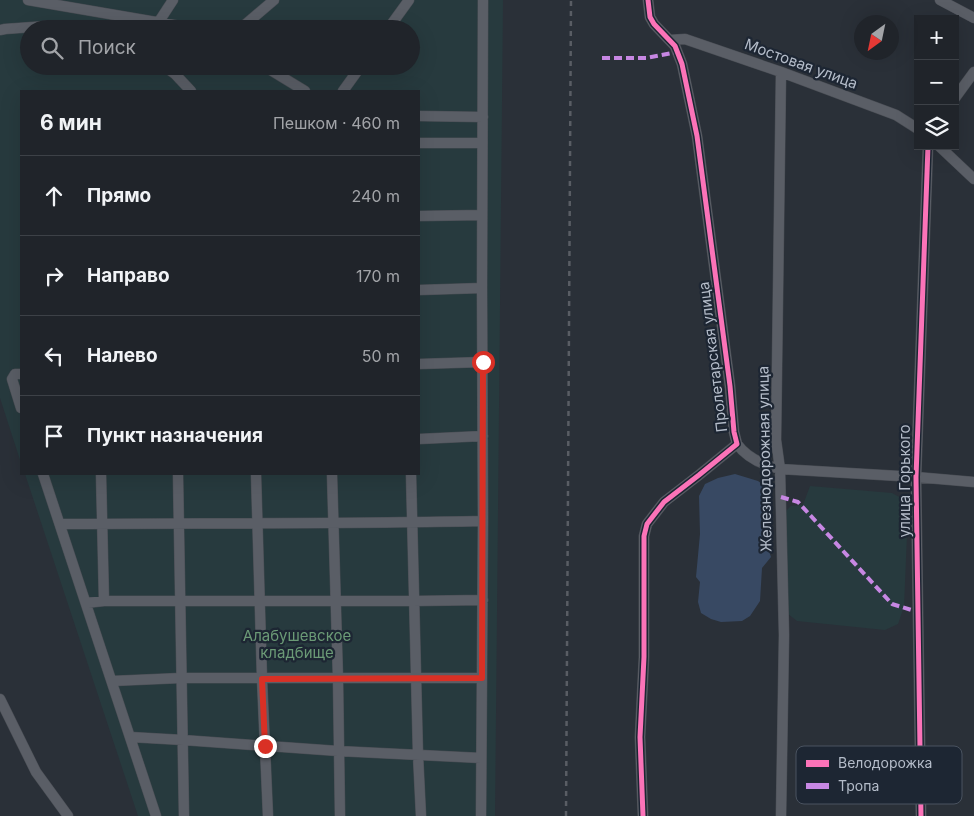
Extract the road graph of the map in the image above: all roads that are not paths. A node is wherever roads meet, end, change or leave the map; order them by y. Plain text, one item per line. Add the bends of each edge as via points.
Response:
1 (28, 0) edge
2 (173, 0) edge
3 (274, 0) edge
4 (410, 0) edge
5 (484, 0) edge
6 (648, 0) edge
7 (940, 0) edge
8 (974, 18) edge
9 (141, 20) edge
10 (160, 20) edge
11 (251, 20) edge
12 (395, 20) edge
13 (20, 28) edge
14 (0, 30) edge
15 (670, 40) junction
16 (781, 72) junction
17 (974, 72) edge
18 (176, 75) edge
19 (279, 75) edge
20 (355, 75) edge
21 (190, 90) edge
22 (303, 90) edge
23 (344, 90) edge
24 (959, 93) edge
25 (420, 116) edge
26 (483, 117) junction
27 (914, 126) edge
28 (420, 142) edge
29 (482, 143) junction
30 (928, 150) edge
31 (943, 150) edge
32 (974, 179) edge
33 (482, 215) junction
34 (420, 216) edge
35 (482, 288) junction
36 (420, 290) edge
37 (483, 362) junction
38 (420, 364) edge
39 (20, 374) edge
40 (20, 405) edge
41 (483, 436) junction
42 (420, 439) edge
43 (737, 444) junction
44 (780, 469) junction
45 (43, 475) edge
46 (101, 475) edge
47 (178, 475) edge
48 (256, 475) edge
49 (332, 475) edge
50 (411, 475) edge
51 (916, 477) junction
52 (974, 482) edge
53 (483, 521) junction
54 (258, 523) junction
55 (334, 523) junction
56 (412, 523) junction
57 (60, 524) junction
58 (103, 524) junction
59 (180, 524) junction
60 (483, 600) junction
61 (104, 601) junction
62 (181, 601) junction
63 (260, 601) junction
64 (336, 601) junction
65 (413, 601) junction
66 (86, 603) junction
67 (181, 678) junction
68 (415, 678) junction
69 (482, 678) junction
70 (262, 679) junction
71 (338, 679) junction
72 (112, 681) junction
73 (0, 699) edge
74 (130, 737) junction
75 (183, 740) junction
76 (265, 746) junction
77 (920, 746) edge
78 (338, 751) junction
79 (418, 755) junction
80 (481, 758) junction
81 (68, 816) edge
82 (156, 816) edge
83 (184, 816) edge
84 (268, 816) edge
85 (340, 816) edge
86 (421, 816) edge
87 (481, 816) edge
88 (643, 816) edge
89 (781, 816) edge

1 - 9 street
2 - 10 street
3 - 11 street
4 - 12 street
5 - 26 street
6 - 15 street, Пролетарская улица via 650,17
7 - 8 street
13 - 14 street
15 - 16 street, Мостовая улица via 685,39
15 - 43 street, Пролетарская улица via 682,64 697,136
16 - 27 street, Мостовая улица via 896,115
16 - 44 street, Железнодорожная улица via 776,440
17 - 24 street
18 - 21 street
19 - 22 street
20 - 23 street
25 - 26 street
26 - 29 street
28 - 29 street
29 - 33 street
30 - 51 street, улица Горького
31 - 32 street
33 - 34 street
33 - 35 street
35 - 36 street
35 - 37 street
37 - 38 street
37 - 41 street
39 - 40 street via 15,374 12,379
41 - 42 street
41 - 53 street
43 - 44 street via 756,461
43 - 88 street, Пролетарская улица via 664,502 647,524 644,536 640,737
44 - 51 street
44 - 89 street, Железнодорожная улица via 784,634
45 - 57 street
46 - 58 street
47 - 59 street
48 - 54 street
49 - 55 street
50 - 56 street
51 - 52 street
51 - 77 street, улица Горького
53 - 56 street
53 - 60 street
54 - 55 street
54 - 59 street
54 - 63 street
55 - 56 street
55 - 64 street
56 - 65 street
57 - 58 street
57 - 66 street
58 - 59 street
58 - 61 street
59 - 62 street
60 - 65 street
60 - 69 street
61 - 62 street
61 - 66 street
62 - 63 street
62 - 67 street
63 - 64 street
63 - 70 street
64 - 65 street
64 - 71 street
65 - 68 street
66 - 72 street
67 - 70 street
67 - 72 street
67 - 75 street
68 - 69 street
68 - 71 street
68 - 79 street
69 - 80 street
70 - 71 street
70 - 76 street
71 - 78 street
72 - 74 street
73 - 81 street via 36,772
74 - 75 street
74 - 82 street
75 - 76 street
75 - 83 street
76 - 78 street
76 - 84 street
78 - 79 street
78 - 85 street
79 - 80 street
79 - 86 street
80 - 87 street

